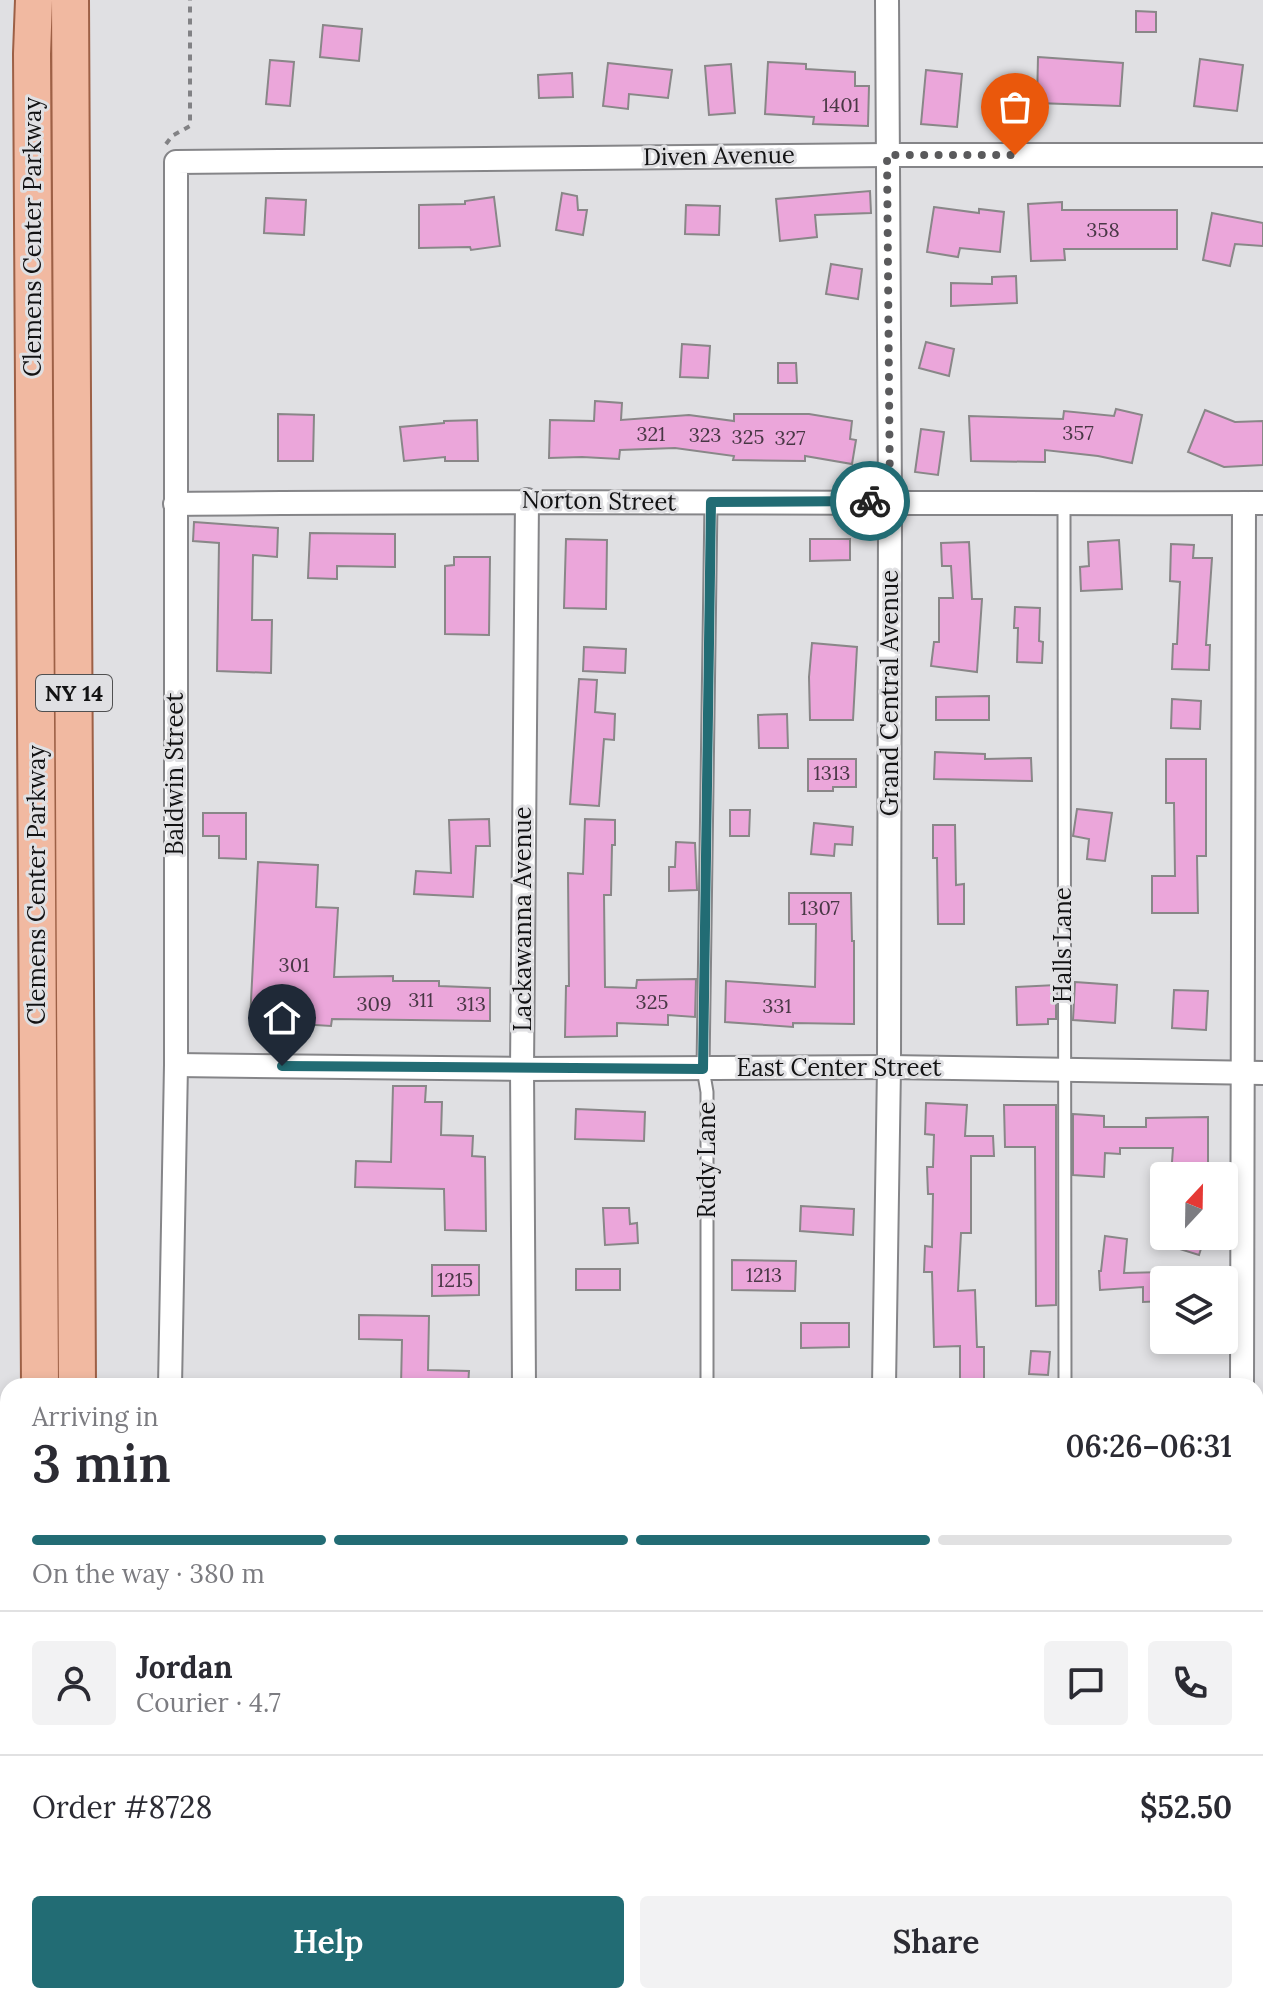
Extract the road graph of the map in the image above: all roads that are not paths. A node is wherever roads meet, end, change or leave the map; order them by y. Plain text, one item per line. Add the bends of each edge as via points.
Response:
1 (34, 0) edge
2 (70, 0) edge
3 (887, 0) edge
4 (887, 155) junction
5 (1263, 155) edge
6 (176, 162) joint
7 (527, 500) junction
8 (890, 501) junction
9 (711, 502) junction
10 (1253, 503) edge
11 (175, 504) junction
12 (1064, 505) junction
13 (176, 1065) junction
14 (889, 1067) junction
15 (522, 1069) junction
16 (703, 1069) junction
17 (1063, 1069) junction
18 (1253, 1073) edge
19 (40, 1378) edge
20 (77, 1378) edge
21 (170, 1378) edge
22 (524, 1378) edge
23 (707, 1378) edge
24 (884, 1378) edge
25 (1065, 1378) edge
26 (1242, 1378) edge

1 - 19 main road, Clemens Center Parkway / NY 14
2 - 20 main road, Clemens Center Parkway / NY 14
3 - 4 street, Grand Central Avenue
4 - 5 street, Diven Avenue
4 - 6 street, Diven Avenue
4 - 8 street, Grand Central Avenue
6 - 11 street, Baldwin Street
7 - 9 street, Norton Street
7 - 11 street, Norton Street
7 - 15 street, Lackawanna Avenue
8 - 9 street, Norton Street
8 - 12 street, Norton Street
8 - 14 street, Grand Central Avenue
9 - 16 lane, Rudy Lane
10 - 12 street, Norton Street
10 - 18 street
11 - 13 street, Baldwin Street
12 - 17 lane, Halls Lane
13 - 15 street, East Center Street
13 - 21 street, Baldwin Street
14 - 16 street, East Center Street
14 - 17 street, East Center Street
14 - 24 street, Grand Central Avenue
15 - 16 street, East Center Street
15 - 22 street, Lackawanna Avenue
16 - 23 lane, Rudy Lane
17 - 18 street, East Center Street
17 - 25 lane, Halls Lane
18 - 26 street

